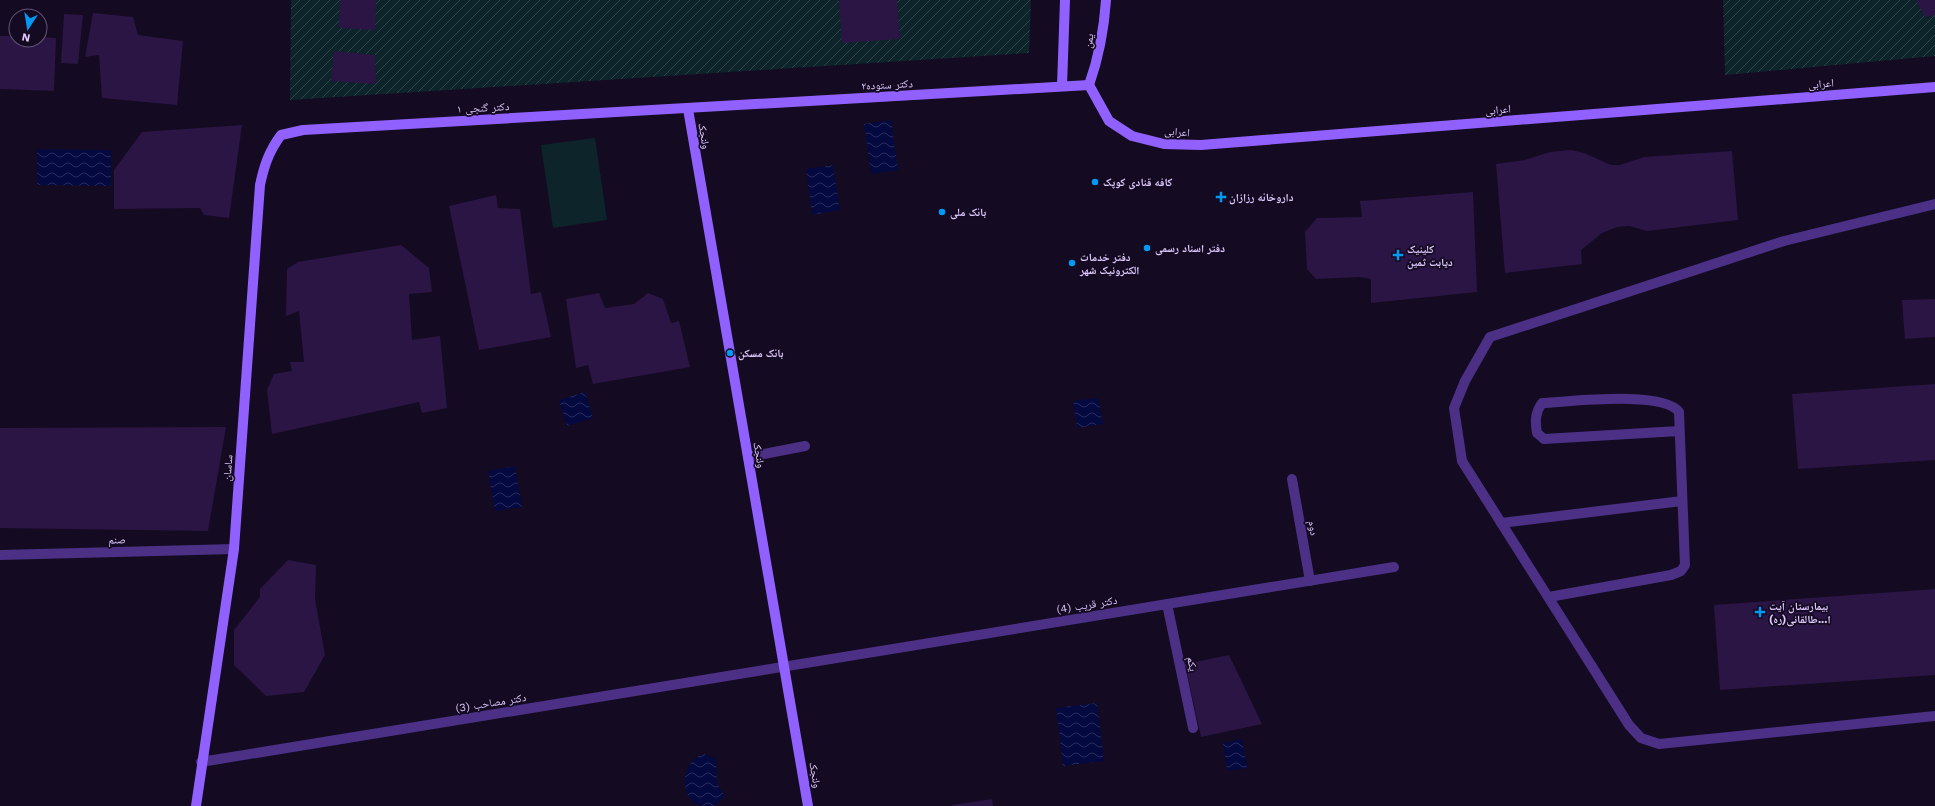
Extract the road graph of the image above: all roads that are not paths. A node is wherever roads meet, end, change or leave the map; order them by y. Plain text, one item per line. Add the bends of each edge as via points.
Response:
1 (1065, 0) edge
2 (1106, 0) edge
3 (1089, 85) junction
4 (1062, 86) junction
5 (1935, 87) edge
6 (688, 109) junction
7 (281, 135) joint
8 (1935, 204) edge
9 (1679, 432) junction
10 (805, 446) dead end
11 (748, 457) junction
12 (1292, 479) dead end
13 (1682, 501) junction
14 (1502, 523) junction
15 (234, 549) junction
16 (0, 555) edge
17 (1394, 567) dead end
18 (1310, 581) junction
19 (1549, 597) junction
20 (1167, 604) junction
21 (784, 667) junction
22 (1935, 716) edge
23 (1193, 728) dead end
24 (201, 762) junction
25 (196, 806) edge
26 (808, 806) edge

1 - 4 street
2 - 3 street, یمن via 1099,56
3 - 4 street, دکتر ستوده۲
3 - 5 street, اعرابی via 1109,121 1132,136 1164,144 1201,145
4 - 6 street, دکتر ستوده۲
6 - 7 street, دکتر گنجی ۱ via 303,130
6 - 11 street, ولنجک
7 - 15 street, ساسان via 264,165 260,185
8 - 14 street via 1784,241 1490,337 1465,380 1454,408 1462,461
9 - 9 street via 1679,412 1668,403 1626,398 1542,403 1536,411 1537,433 1544,439
9 - 13 street
10 - 11 street
11 - 21 street, ولنجک
12 - 18 street, دوم
13 - 14 street
13 - 19 street via 1685,565 1680,571 1671,575
14 - 19 street
15 - 16 street, صنم
15 - 24 street, ساسان
17 - 18 street, دکتر قریب (4)
18 - 20 street, دکتر قریب (4)
19 - 22 street via 1629,725 1641,738 1659,744
20 - 21 street, دکتر قریب (4)
20 - 23 street, یکم
21 - 24 street, دکتر مصاحب (3)
21 - 26 street, ولنجک
24 - 25 street, ساسان

